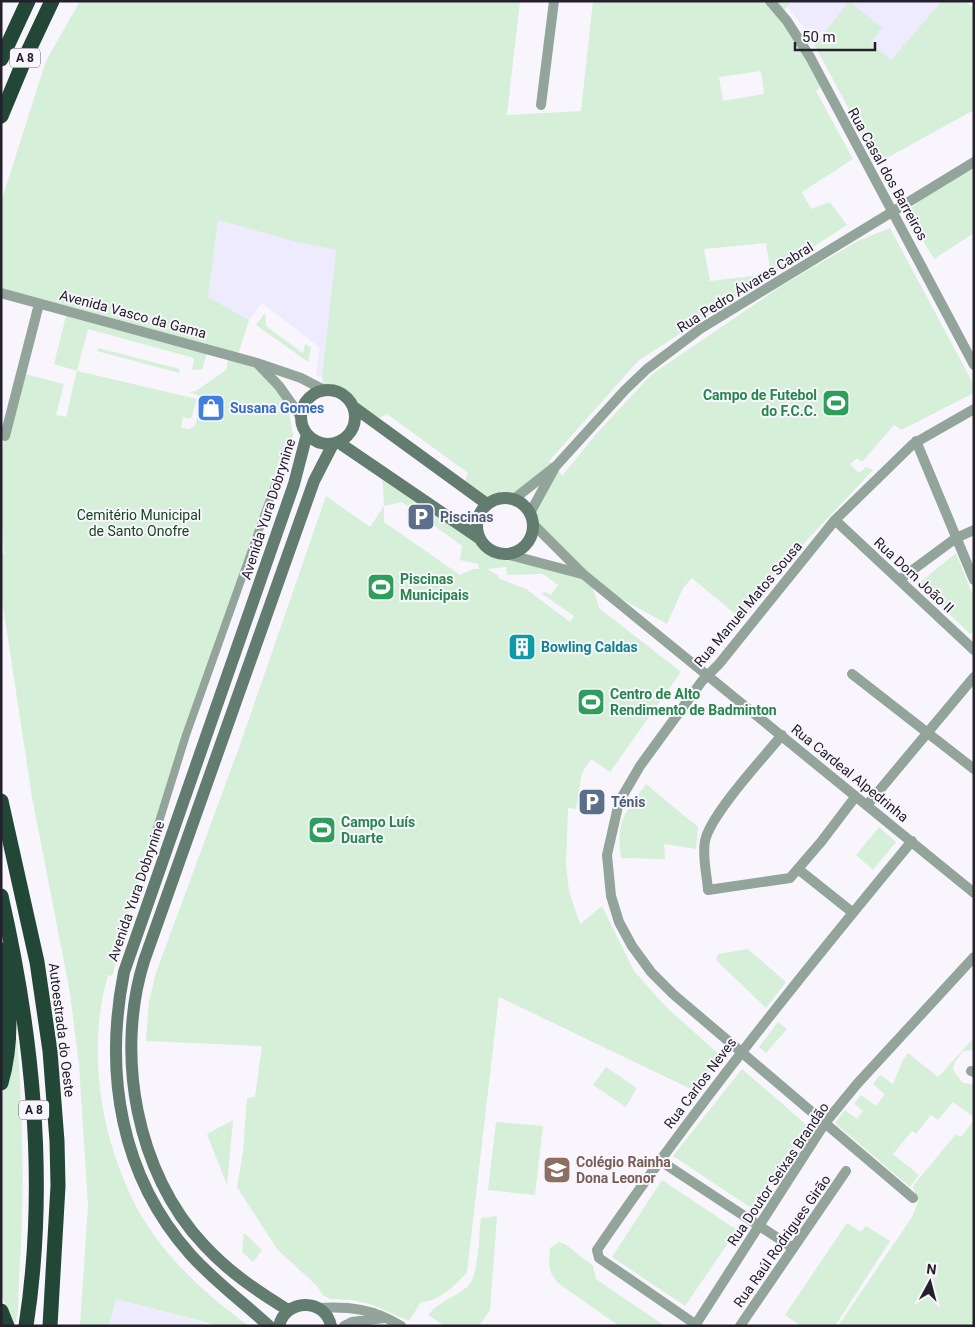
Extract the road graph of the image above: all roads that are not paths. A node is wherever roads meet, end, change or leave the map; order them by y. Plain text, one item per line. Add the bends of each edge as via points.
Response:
1 (28, 1) edge
2 (52, 1) edge
3 (554, 1) edge
4 (770, 1) edge
5 (1, 59) edge
6 (541, 106) dead end
7 (1, 116) edge
8 (974, 162) edge
9 (892, 212) junction
10 (1, 293) edge
11 (39, 304) junction
12 (257, 363) junction
13 (974, 365) edge
14 (324, 390) junction
15 (355, 408) junction
16 (974, 409) edge
17 (301, 417) junction
18 (307, 434) junction
19 (5, 436) dead end
20 (916, 441) junction
21 (336, 443) junction
22 (556, 466) junction
23 (275, 485) dead end
24 (514, 499) junction
25 (487, 504) junction
26 (531, 519) junction
27 (835, 520) junction
28 (974, 530) edge
29 (479, 538) junction
30 (956, 538) junction
31 (506, 554) junction
32 (583, 574) junction
33 (899, 580) junction
34 (974, 580) edge
35 (974, 650) edge
36 (852, 674) dead end
37 (708, 675) junction
38 (974, 677) edge
39 (926, 733) junction
40 (782, 735) junction
41 (974, 769) edge
42 (856, 796) junction
43 (1, 801) edge
44 (868, 804) junction
45 (153, 841) dead end
46 (912, 841) junction
47 (798, 869) junction
48 (974, 893) edge
49 (1, 896) edge
50 (852, 912) junction
51 (1, 950) edge
52 (974, 957) edge
53 (740, 1053) junction
54 (1, 1083) edge
55 (826, 1123) junction
56 (659, 1160) junction
57 (846, 1171) dead end
58 (913, 1198) dead end
59 (759, 1226) junction
60 (793, 1248) junction
61 (318, 1308) junction
62 (288, 1310) junction
63 (1, 1311) edge
64 (397, 1323) edge
65 (697, 1325) edge
66 (7, 1326) edge
67 (26, 1326) edge
68 (50, 1326) edge
69 (269, 1326) edge
70 (279, 1326) edge
71 (331, 1326) edge
72 (344, 1326) edge
73 (740, 1326) edge

1 - 5 highway, A 8
2 - 7 highway, A 8
3 - 6 street
4 - 9 street, Rua Casal dos Barreiros via 810,56
8 - 9 street, Rua Pedro Álvares Cabral
9 - 13 street, Rua Casal dos Barreiros
9 - 22 street, Rua Pedro Álvares Cabral via 700,329 647,369
10 - 11 street, Avenida Vasco da Gama
11 - 12 street, Avenida Vasco da Gama
11 - 19 street
12 - 14 street, Avenida Vasco da Gama via 301,378
12 - 17 street via 279,386
14 - 15 main road via 343,393
14 - 17 main road via 310,396
15 - 21 main road via 355,424 351,432
15 - 25 main road
16 - 20 street, Rua Manuel Matos Sousa
17 - 18 main road
18 - 21 main road via 319,442
18 - 69 main road, Avenida Yura Dobrynine via 294,484 124,972 114,1039 116,1081 129,1148 164,1221 190,1254
20 - 27 street, Rua Manuel Matos Sousa
20 - 30 street
21 - 29 main road
21 - 62 main road via 314,481 144,961 133,1013 131,1041 136,1104 145,1142 168,1192 203,1244 243,1282
22 - 24 street
22 - 26 street
23 - 45 street via 186,735
24 - 25 main road via 495,499
24 - 26 main road
25 - 29 main road via 477,520
26 - 31 main road via 532,533 522,548
26 - 32 street
27 - 33 street, Rua Dom João II
27 - 37 street, Rua Manuel Matos Sousa
28 - 30 street
29 - 31 main road via 490,550
30 - 33 street
30 - 34 street
31 - 32 street
32 - 37 street
33 - 35 street, Rua Dom João II
36 - 39 street
37 - 40 street, Rua Cardeal Alpedrinha
37 - 53 street, Rua Manuel Matos Sousa via 640,766 619,802 607,855 611,896 619,922 632,946 673,994
38 - 39 street
39 - 41 street
39 - 44 street
40 - 42 street, Rua Cardeal Alpedrinha
40 - 47 street via 710,829 705,840 708,890 790,878
42 - 44 street, Rua Cardeal Alpedrinha
42 - 47 street
43 - 68 highway, Autoestrada do Oeste / A 8 via 35,954 52,1070 58,1186
44 - 46 street, Rua Cardeal Alpedrinha
46 - 48 street, Rua Cardeal Alpedrinha
46 - 50 street, Rua Carlos Neves
47 - 50 street
49 - 67 highway, A 8 via 21,993 34,1115 36,1213
50 - 53 street, Rua Carlos Neves
51 - 54 highway via 10,1009
52 - 55 street, Rua Doutor Seixas Brandão
53 - 55 street, Rua Manuel Matos Sousa
53 - 56 street, Rua Carlos Neves
55 - 58 street, Rua Manuel Matos Sousa
55 - 59 street, Rua Doutor Seixas Brandão
56 - 59 street
56 - 65 street, Rua Carlos Neves via 597,1250 598,1258
57 - 60 street, Rua Raúl Rodrigues Girão
59 - 60 street
59 - 65 street, Rua Doutor Seixas Brandão
60 - 73 street, Rua Raúl Rodrigues Girão
61 - 62 main road via 304,1304
61 - 64 street via 363,1309
61 - 71 main road via 325,1313
62 - 70 main road
63 - 66 highway
64 - 72 street via 373,1318

